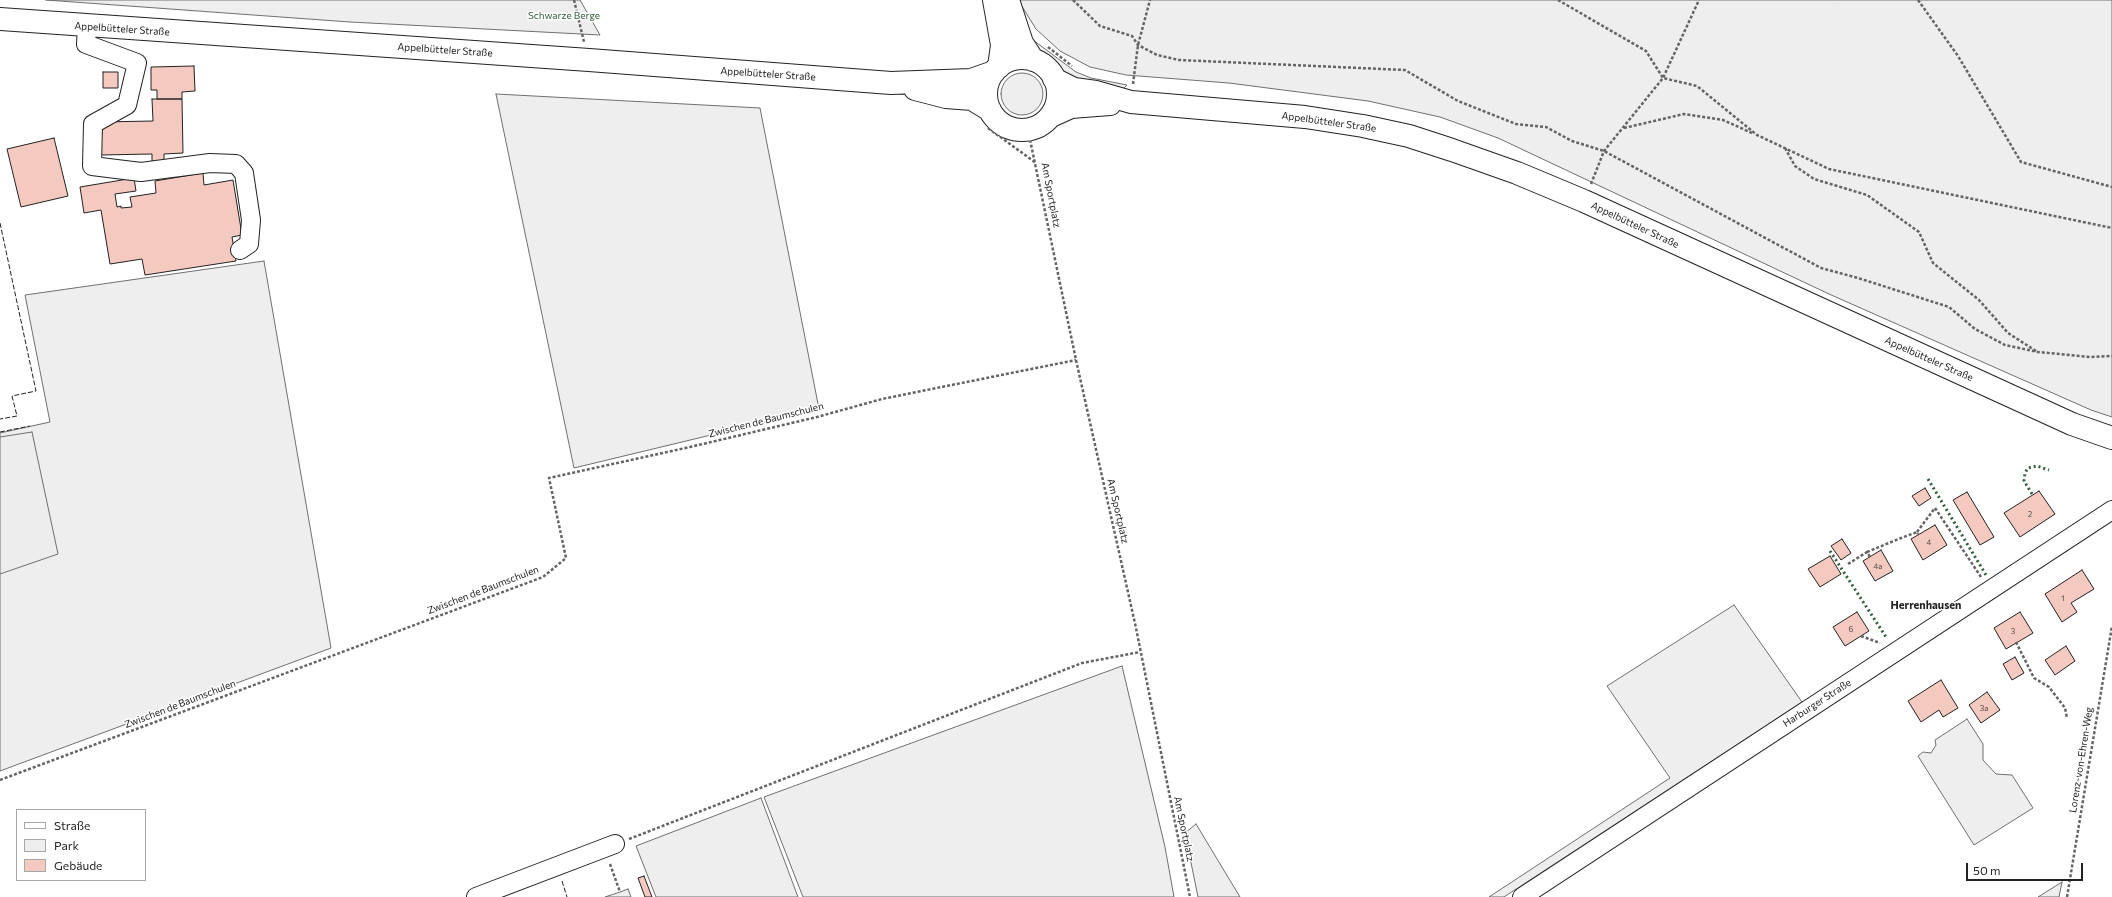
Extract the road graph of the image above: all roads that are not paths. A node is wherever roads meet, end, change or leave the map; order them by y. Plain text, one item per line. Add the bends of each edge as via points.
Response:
1 (994, 0) edge
2 (1008, 0) edge
3 (0, 19) edge
4 (87, 26) junction
5 (1033, 60) junction
6 (997, 70) junction
7 (1054, 79) junction
8 (890, 84) junction
9 (1132, 93) junction
10 (1051, 116) junction
11 (988, 118) junction
12 (240, 250) dead end
13 (2112, 438) edge
14 (2112, 510) edge
15 (610, 846) road end
16 (476, 897) edge
17 (1522, 897) edge

1 - 6 main road via 1002,46
2 - 5 main road via 1022,43
3 - 4 main road, Appelbütteler Straße
4 - 8 main road, Appelbütteler Straße via 589,60
4 - 12 street via 86,44 137,63 127,105 93,124 92,166 141,172 210,163 236,164 244,173 250,220 249,244
5 - 6 main road via 1016,59
5 - 7 main road via 1047,68
6 - 8 main road, Appelbütteler Straße via 971,80
6 - 11 main road via 986,92
7 - 9 main road, Appelbütteler Straße via 1074,89
7 - 10 main road via 1058,97
8 - 11 main road, Appelbütteler Straße via 946,97 972,99
9 - 10 main road, Appelbütteler Straße via 1095,106 1070,107
9 - 13 main road, Appelbütteler Straße via 1363,126 1409,136 1452,150 1584,201 2072,424
10 - 11 main road via 1041,125 1028,130 1017,130
14 - 17 street, Harburger Straße
15 - 16 street

